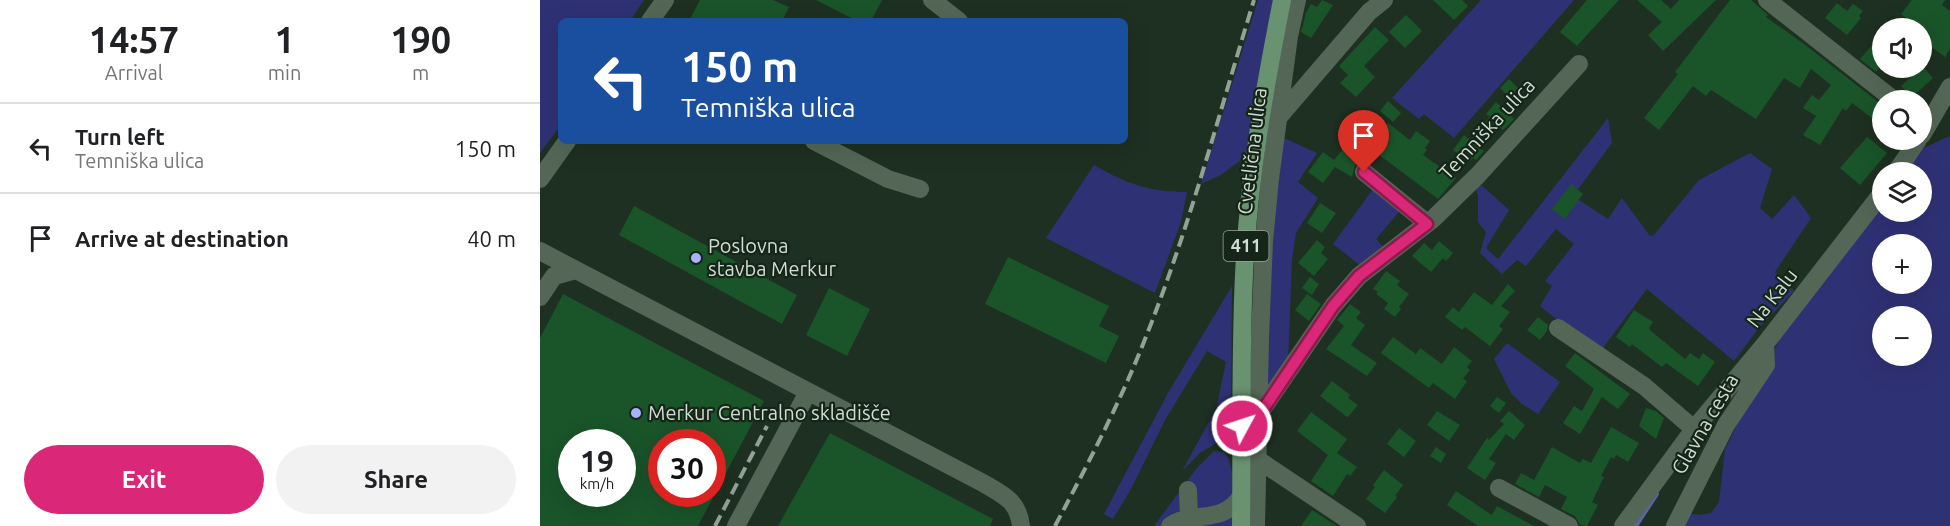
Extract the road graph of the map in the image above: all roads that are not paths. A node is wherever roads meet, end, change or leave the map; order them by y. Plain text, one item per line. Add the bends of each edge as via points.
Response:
1 (665, 0) edge
2 (932, 0) edge
3 (1282, 0) edge
4 (1297, 0) edge
5 (1384, 0) edge
6 (1767, 0) edge
7 (652, 18) edge
8 (955, 18) edge
9 (1579, 64) dead end
10 (1949, 87) edge
11 (1881, 90) edge
12 (1932, 104) edge
13 (1932, 115) edge
14 (1271, 129) junction
15 (565, 144) edge
16 (820, 144) edge
17 (1364, 172) dead end
18 (540, 179) edge
19 (921, 189) dead end
20 (1872, 206) edge
21 (1427, 224) junction
22 (540, 251) edge
23 (576, 270) junction
24 (540, 297) edge
25 (1558, 328) dead end
26 (1765, 344) junction
27 (808, 392) junction
28 (1250, 421) junction
29 (1694, 429) junction
30 (1257, 459) junction
31 (1499, 488) dead end
32 (1188, 490) dead end
33 (1242, 495) junction
34 (1203, 522) edge
35 (736, 526) edge
36 (1021, 526) edge
37 (1170, 526) edge
38 (1241, 526) edge
39 (1256, 526) edge
40 (1357, 526) edge
41 (1569, 526) edge
42 (1623, 526) edge
43 (1675, 526) edge

1 - 7 street
2 - 8 street
3 - 14 main road, 411
4 - 14 street, Cvetlična ulica
5 - 14 street via 1369,12
6 - 11 street
9 - 21 street, Temniška ulica via 1478,175
10 - 12 street
10 - 13 street
14 - 28 main road, 411 via 1248,220 1244,275
15 - 18 street
16 - 19 street via 888,179
17 - 21 street
20 - 26 street, Na Kalu
21 - 28 street, Temniška ulica via 1359,276
22 - 23 street
23 - 24 street via 554,276
23 - 27 street
25 - 29 street via 1644,386
26 - 29 street, Na Kalu
26 - 43 street, Glavna cesta via 1766,365 1726,425
27 - 35 street
27 - 36 street via 1010,499 1019,513
28 - 30 street
28 - 33 main road, 411
29 - 42 street, Na Kalu
30 - 39 street
30 - 40 street
31 - 41 street
32 - 34 street
33 - 34 street via 1227,512
33 - 38 main road, 411
34 - 37 street

